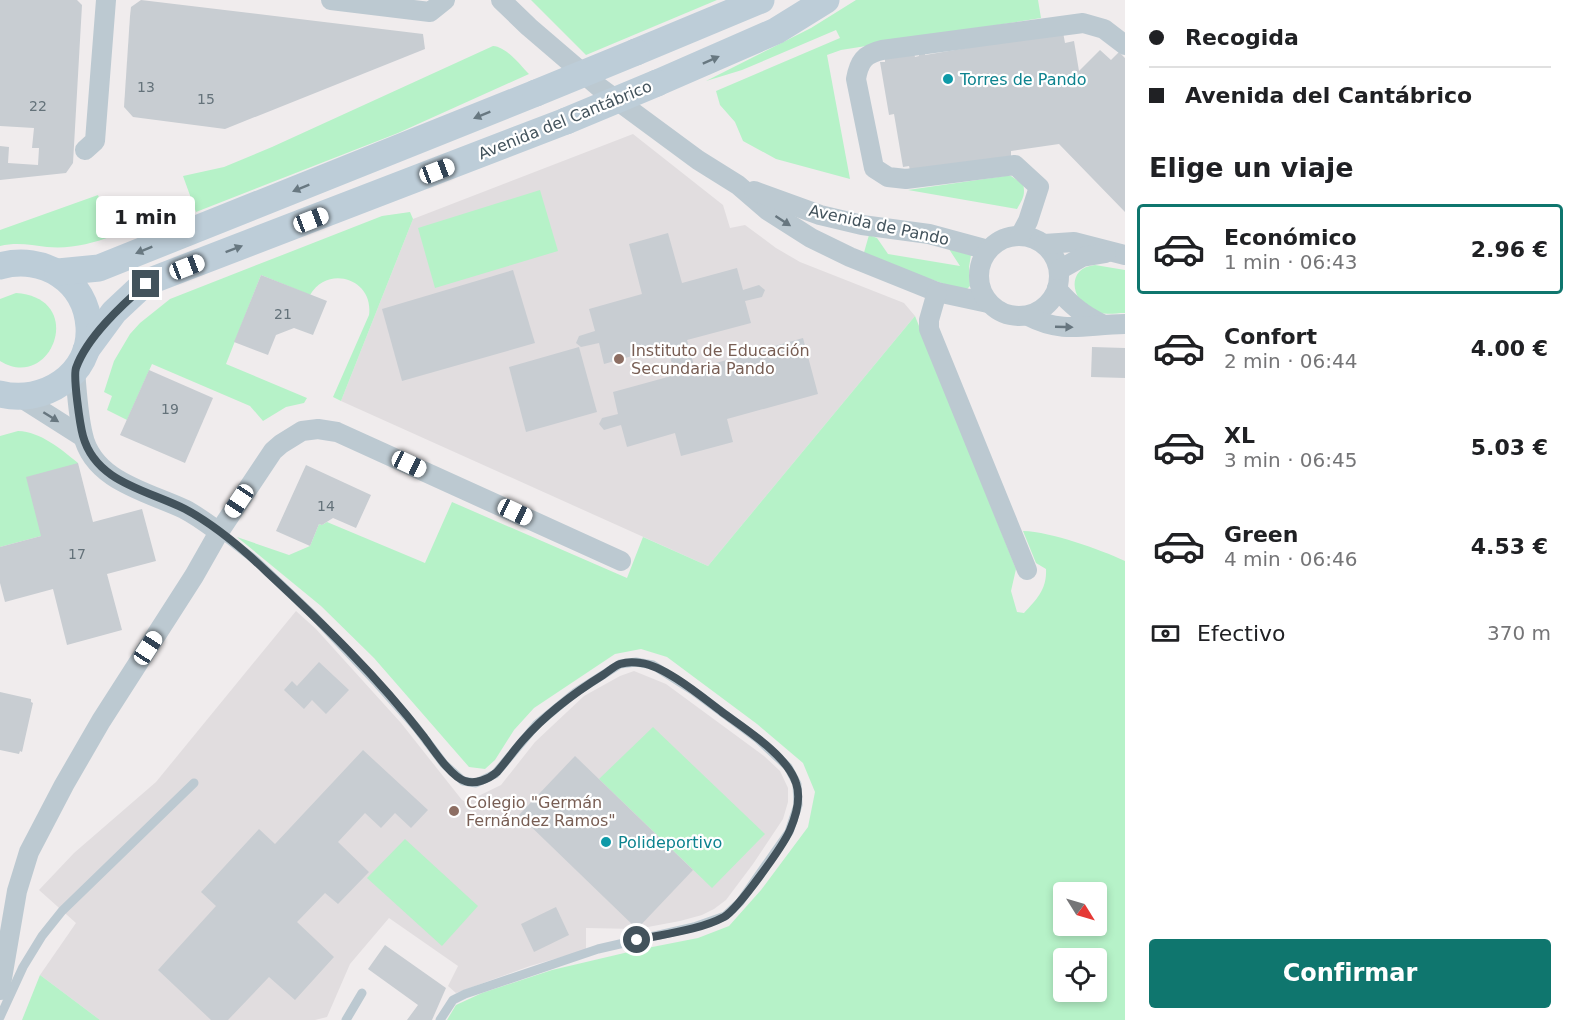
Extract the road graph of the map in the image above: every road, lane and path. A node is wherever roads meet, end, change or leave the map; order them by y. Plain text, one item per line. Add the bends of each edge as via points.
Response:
1 (106, 0) edge
2 (331, 0) edge
3 (445, 0) edge
4 (501, 0) edge
5 (762, 0) edge
6 (825, 0) edge
7 (1125, 45) edge
8 (84, 150) dead end
9 (738, 185) junction
10 (1020, 236) junction
11 (1044, 244) junction
12 (988, 250) junction
13 (1117, 254) edge
14 (0, 266) edge
15 (58, 272) junction
16 (1058, 280) junction
17 (937, 292) junction
18 (988, 303) junction
19 (1028, 316) junction
20 (1102, 324) junction
21 (1125, 324) edge
22 (80, 360) junction
23 (5, 395) edge
24 (83, 437) junction
25 (219, 531) junction
26 (621, 561) dead end
27 (1027, 570) dead end
28 (194, 783) dead end
29 (0, 990) edge
30 (362, 993) dead end
31 (0, 1017) edge
32 (346, 1020) edge
33 (440, 1020) edge

1 - 8 street via 95,141
2 - 3 street via 430,12
4 - 9 street, Avenida de Pando via 599,87
5 -> 15 main road, bridge via 99,268
22 -> 6 main road, Avenida del Cantábrico, bridge via 114,312 146,284 657,83 776,31
7 - 10 street via 1104,29 1083,22 882,50 868,53 858,65 856,79 874,168 888,177 906,179 1015,165 1039,187
9 - 12 street, Avenida de Pando via 820,215 929,234
9 -> 17 street, Avenida de Pando via 767,210 811,238
10 - 11 street
10 - 12 street via 1002,239
11 - 13 street via 1074,242
11 - 16 street via 1053,255
12 - 18 street via 978,276
13 - 16 street via 1082,257
14 - 15 main road via 15,262 37,264
15 - 22 main road via 74,287 85,307 89,328
16 - 19 street via 1046,306
16 - 20 street via 1076,310
17 - 18 street, Avenida de Pando
17 - 27 street via 929,328
18 - 19 street via 1010,316
19 -> 20 street via 1050,326
20 - 21 street
22 - 23 main road, Avenida del Cantábrico via 60,385 40,394
22 - 24 street
23 -> 24 street
24 - 25 street via 105,471 125,484 186,510
25 - 26 street via 281,444 302,431 327,430
25 - 29 street via 63,785 29,852 17,891
25 - 33 lane via 314,616 462,781 476,783 495,774 537,724 576,692 620,664 636,662 653,665 758,739 788,767 797,784 798,805 789,832 740,902 725,916 598,949 465,994 453,1000
28 - 31 lane via 62,911 23,967
30 - 32 lane

